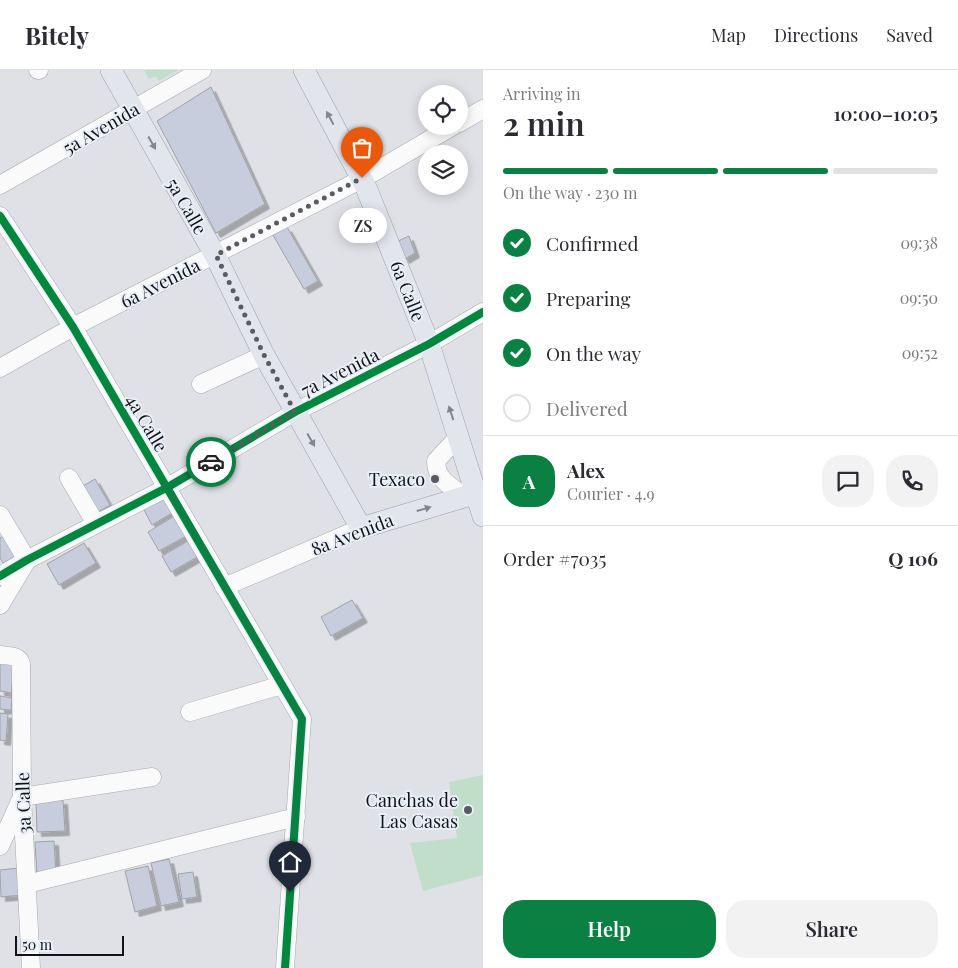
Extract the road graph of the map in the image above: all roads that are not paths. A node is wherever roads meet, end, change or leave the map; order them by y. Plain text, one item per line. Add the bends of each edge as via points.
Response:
1 (111, 70) edge
2 (202, 70) edge
3 (304, 70) edge
4 (483, 109) edge
5 (132, 110) junction
6 (468, 118) edge
7 (437, 135) edge
8 (362, 178) junction
9 (0, 185) edge
10 (0, 216) edge
11 (216, 255) junction
12 (483, 312) edge
13 (73, 327) junction
14 (429, 344) junction
15 (264, 355) junction
16 (0, 368) edge
17 (201, 384) dead end
18 (295, 412) junction
19 (459, 436) junction
20 (69, 478) dead end
21 (168, 487) junction
22 (475, 494) edge
23 (0, 515) edge
24 (483, 516) edge
25 (96, 524) junction
26 (361, 528) junction
27 (27, 560) junction
28 (0, 576) edge
29 (224, 587) junction
30 (0, 605) edge
31 (0, 655) edge
32 (282, 685) junction
33 (190, 712) dead end
34 (152, 777) dead end
35 (22, 798) junction
36 (296, 817) junction
37 (0, 846) edge
38 (27, 884) junction
39 (30, 968) edge
40 (285, 968) edge

1 - 5 main road, 5a Calle
2 - 5 street, 5a Avenida
8 -> 3 main road, 6a Calle
4 - 6 street
5 - 9 street, 5a Avenida
5 -> 11 main road, 5a Calle
7 - 8 street, 6a Avenida
8 - 11 street, 6a Avenida
8 - 14 main road, 6a Calle
10 - 13 street, 4a Calle
11 - 13 street, 6a Avenida
11 - 15 main road, 5a Calle
12 - 14 street, 7a Avenida
13 - 16 street, 6a Avenida
13 - 21 street, 4a Calle
14 - 18 street, 7a Avenida
19 -> 14 main road, 6a Calle
15 - 17 street
15 - 18 main road, 5a Calle
18 - 21 street, 7a Avenida
18 -> 26 main road, 5a Calle
19 - 22 main road, 6a Calle
19 - 22 street via 436,461 436,471 440,477
20 - 25 street
21 - 25 street, 7a Avenida
21 - 29 street, 4a Calle
22 - 24 main road, 6a Calle
26 -> 22 main road, 8a Avenida
23 - 27 street
25 - 27 street, 7a Avenida
26 - 29 street, 8a Avenida
27 - 28 street, 7a Avenida
27 - 30 street
29 - 32 street, 4a Calle
31 - 35 street, 3a Calle via 16,657 22,664
32 - 33 street
32 - 36 street, 4a Calle via 302,719
34 - 35 street
35 - 37 street
35 - 38 street, 3a Calle
36 - 38 street
36 - 40 street, 4a Calle
38 - 39 street, 3a Calle

